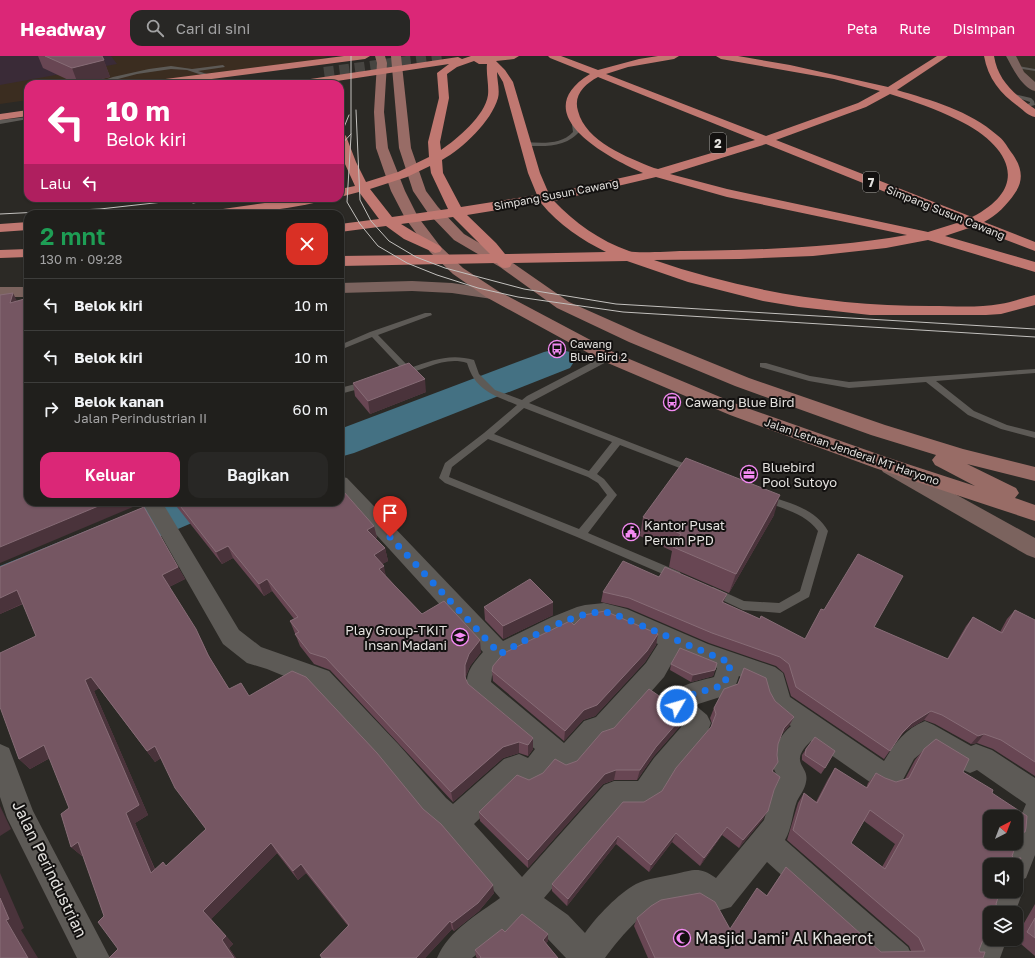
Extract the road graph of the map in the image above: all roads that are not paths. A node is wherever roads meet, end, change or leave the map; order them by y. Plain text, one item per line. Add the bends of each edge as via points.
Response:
1 (365, 56) edge
2 (380, 56) edge
3 (396, 56) edge
4 (434, 56) edge
5 (514, 56) edge
6 (553, 56) edge
7 (576, 56) edge
8 (674, 56) edge
9 (943, 56) edge
10 (989, 56) edge
11 (1011, 56) edge
12 (724, 57) edge
13 (336, 58) edge
14 (413, 58) edge
15 (466, 59) junction
16 (449, 61) junction
17 (488, 61) edge
18 (223, 66) dead end
19 (388, 67) junction
20 (1018, 67) junction
21 (402, 68) junction
22 (594, 68) junction
23 (190, 70) junction
24 (1035, 70) edge
25 (360, 75) junction
26 (429, 75) junction
27 (208, 76) junction
28 (348, 77) junction
29 (622, 78) junction
30 (107, 80) edge
31 (179, 80) edge
32 (232, 80) edge
33 (283, 80) edge
34 (300, 80) edge
35 (326, 80) edge
36 (1035, 80) edge
37 (895, 81) junction
38 (444, 85) junction
39 (344, 86) edge
40 (1035, 88) edge
41 (24, 107) edge
42 (0, 110) edge
43 (24, 114) edge
44 (573, 114) junction
45 (1035, 114) edge
46 (0, 117) edge
47 (24, 120) edge
48 (24, 121) edge
49 (0, 122) edge
50 (0, 125) edge
51 (720, 143) dead end
52 (525, 144) junction
53 (344, 147) edge
54 (656, 160) dead end
55 (614, 170) dead end
56 (550, 183) dead end
57 (346, 192) edge
58 (300, 202) edge
59 (245, 210) edge
60 (344, 216) edge
61 (24, 226) edge
62 (344, 227) edge
63 (0, 228) edge
64 (1035, 234) edge
65 (0, 239) edge
66 (24, 239) edge
67 (1035, 248) edge
68 (435, 249) junction
69 (24, 253) edge
70 (0, 254) edge
71 (344, 261) edge
72 (505, 264) junction
73 (0, 265) edge
74 (24, 265) edge
75 (1035, 266) edge
76 (344, 288) edge
77 (0, 292) edge
78 (24, 292) edge
79 (492, 294) junction
80 (1035, 300) edge
81 (428, 315) dead end
82 (373, 334) junction
83 (344, 346) edge
84 (609, 357) junction
85 (763, 365) dead end
86 (409, 371) junction
87 (1035, 371) edge
88 (395, 376) edge
89 (928, 378) junction
90 (374, 382) edge
91 (344, 390) edge
92 (523, 404) junction
93 (878, 430) junction
94 (487, 435) junction
95 (1035, 435) edge
96 (618, 441) junction
97 (882, 463) junction
98 (700, 473) edge
99 (1035, 474) edge
100 (591, 475) junction
101 (344, 487) edge
102 (752, 494) edge
103 (1035, 507) edge
104 (159, 510) edge
105 (1035, 513) edge
106 (135, 516) edge
107 (581, 534) junction
108 (1035, 548) edge
109 (687, 580) edge
110 (701, 586) edge
111 (674, 639) junction
112 (500, 654) junction
113 (731, 663) junction
114 (810, 725) junction
115 (552, 749) junction
116 (0, 756) edge
117 (1035, 794) edge
118 (454, 823) junction
119 (1033, 830) edge
120 (765, 841) junction
121 (1020, 858) edge
122 (522, 900) junction
123 (988, 946) edge
124 (587, 957) edge
125 (94, 958) edge
126 (453, 958) edge
127 (897, 958) edge
128 (984, 958) edge

1 - 13 highway
2 - 68 main road, Jalan Letnan Jenderal MT Haryono via 382,63 379,112 382,148 398,191 412,218
3 - 72 main road via 405,148 420,191 433,210 459,237
4 - 15 highway
5 - 38 highway via 461,65 449,72
6 - 22 highway, Simpang Susun Cawang / 7
7 - 22 highway, Simpang Susun Cawang / 7
8 - 44 highway via 618,67 591,77 573,94
9 - 37 highway, Simpang Susun Cawang / 2
10 - 45 highway via 991,69 1003,90
11 - 20 street
12 - 71 highway via 800,69 886,89 917,98 966,119 988,133 1003,147 1011,158 1016,173 1014,185 1005,201 986,215 948,231 870,246 752,254
13 - 14 highway via 360,61
13 - 19 highway via 361,66
13 - 27 highway
13 - 28 highway
14 - 16 highway
14 - 19 highway
15 - 16 highway
15 - 17 highway
16 - 21 highway
17 - 38 highway via 447,69 442,73
17 - 52 highway via 508,82
17 - 57 highway via 493,96 483,117 456,147 403,174
18 - 23 lane
19 - 21 highway
19 - 25 highway
20 - 24 lane
20 - 36 street
20 - 40 street via 1020,73
21 - 25 highway
21 - 26 highway
22 - 29 highway, Simpang Susun Cawang / 7
23 - 27 lane
23 - 30 lane via 162,69
25 - 28 highway
26 - 38 highway
26 - 39 highway via 412,72 392,74
27 - 31 highway
28 - 34 lane
28 - 35 highway
29 - 64 highway, Simpang Susun Cawang / 7
29 - 67 highway, Simpang Susun Cawang / 7
32 - 33 highway via 321,70
37 - 51 highway, Simpang Susun Cawang / 2 via 853,95 786,124
37 - 62 highway, Simpang Susun Cawang / 2 via 862,106 816,124 659,173 552,197
38 - 72 highway via 434,142 436,173 457,213 491,246
41 - 42 highway
43 - 46 highway
44 - 52 lane via 576,132 569,139 553,143
44 - 75 highway via 580,128 598,144 652,171 721,191 922,234
47 - 49 lane
48 - 50 highway
52 - 80 highway via 538,185 546,199 568,223 601,245 674,273 771,299 852,309 999,309
53 - 68 highway via 352,170 369,198 400,230
54 - 55 highway, Simpang Susun Cawang
56 - 60 highway, Simpang Susun Cawang via 420,206
58 - 59 highway
61 - 63 highway
65 - 66 highway
68 - 79 main road, Jalan Letnan Jenderal MT Haryono via 458,271
69 - 70 highway
72 - 93 main road via 563,305 635,338 742,382
73 - 74 highway
76 - 79 street via 452,288
77 - 78 street
79 - 84 main road, Jalan Letnan Jenderal MT Haryono
81 - 82 lane
82 - 83 lane
82 - 86 lane
84 - 92 lane
84 - 97 main road, Jalan Letnan Jenderal MT Haryono via 738,411
85 - 89 lane via 809,378 849,385
86 - 88 lane
86 - 92 lane via 449,358 461,358 471,362 477,377 492,392
87 - 89 lane
89 - 95 lane via 971,413 1004,427
90 - 91 lane
92 - 94 lane
92 - 96 lane
93 - 99 main road
93 - 103 main road
94 - 100 lane
94 - 107 lane via 448,465 444,478
96 - 98 lane
96 - 100 lane
97 - 105 main road, Jalan Letnan Jenderal MT Haryono
97 - 108 street
100 - 107 lane via 601,481 612,495
101 - 112 street
102 - 110 lane via 804,514 823,531 805,594 780,608 743,605
104 - 106 street
104 - 118 street via 231,637 255,656 320,678 436,808
107 - 109 lane
111 - 112 street via 604,612 585,614 560,624
111 - 113 street
111 - 115 street via 655,670 602,729 593,729 566,760
112 - 115 street via 481,671 478,684
113 - 114 street via 774,681 779,703
113 - 122 street via 724,685 687,696 677,705 698,724 697,728 663,767 648,790 641,795 614,795
114 - 117 street via 887,778 905,750 925,733 970,760 976,757 983,759
114 - 120 street via 797,737 787,753 786,765 793,781 784,799 776,828
115 - 118 street via 528,775 519,767 513,768
116 - 125 street, Jalan Perindustrian via 21,818
118 - 122 street
119 - 121 street
120 - 124 street via 720,896 699,884 646,895 626,910 603,934
120 - 127 street
122 - 124 street via 557,926
122 - 126 street via 462,946
123 - 128 street

